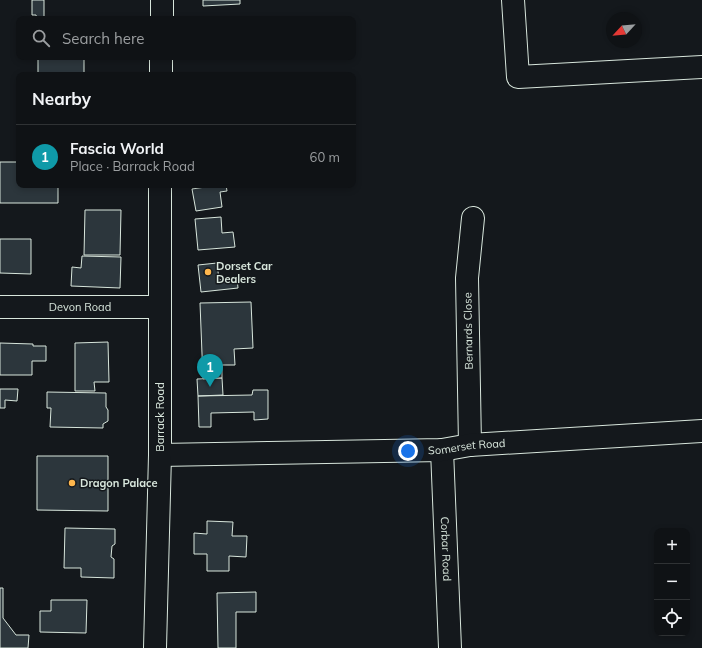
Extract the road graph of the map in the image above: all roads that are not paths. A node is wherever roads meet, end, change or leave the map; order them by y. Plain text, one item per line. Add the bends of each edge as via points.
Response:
1 (162, 0) edge
2 (513, 0) edge
3 (162, 16) edge
4 (161, 60) edge
5 (702, 67) edge
6 (161, 72) edge
7 (160, 188) edge
8 (473, 218) dead end
9 (0, 307) edge
10 (160, 307) junction
11 (702, 431) edge
12 (470, 445) junction
13 (442, 450) junction
14 (160, 454) junction
15 (154, 648) edge
16 (450, 648) edge

1 - 3 street
2 - 5 street via 518,77
4 - 6 street
7 - 10 street, Barrack Road
8 - 12 street, Bernards Close via 467,278
9 - 10 street, Devon Road
10 - 14 street, Barrack Road
11 - 12 street, Somerset Road
12 - 13 street, Somerset Road
13 - 14 street, Somerset Road
13 - 16 street, Corbar Road
14 - 15 street, Barrack Road

